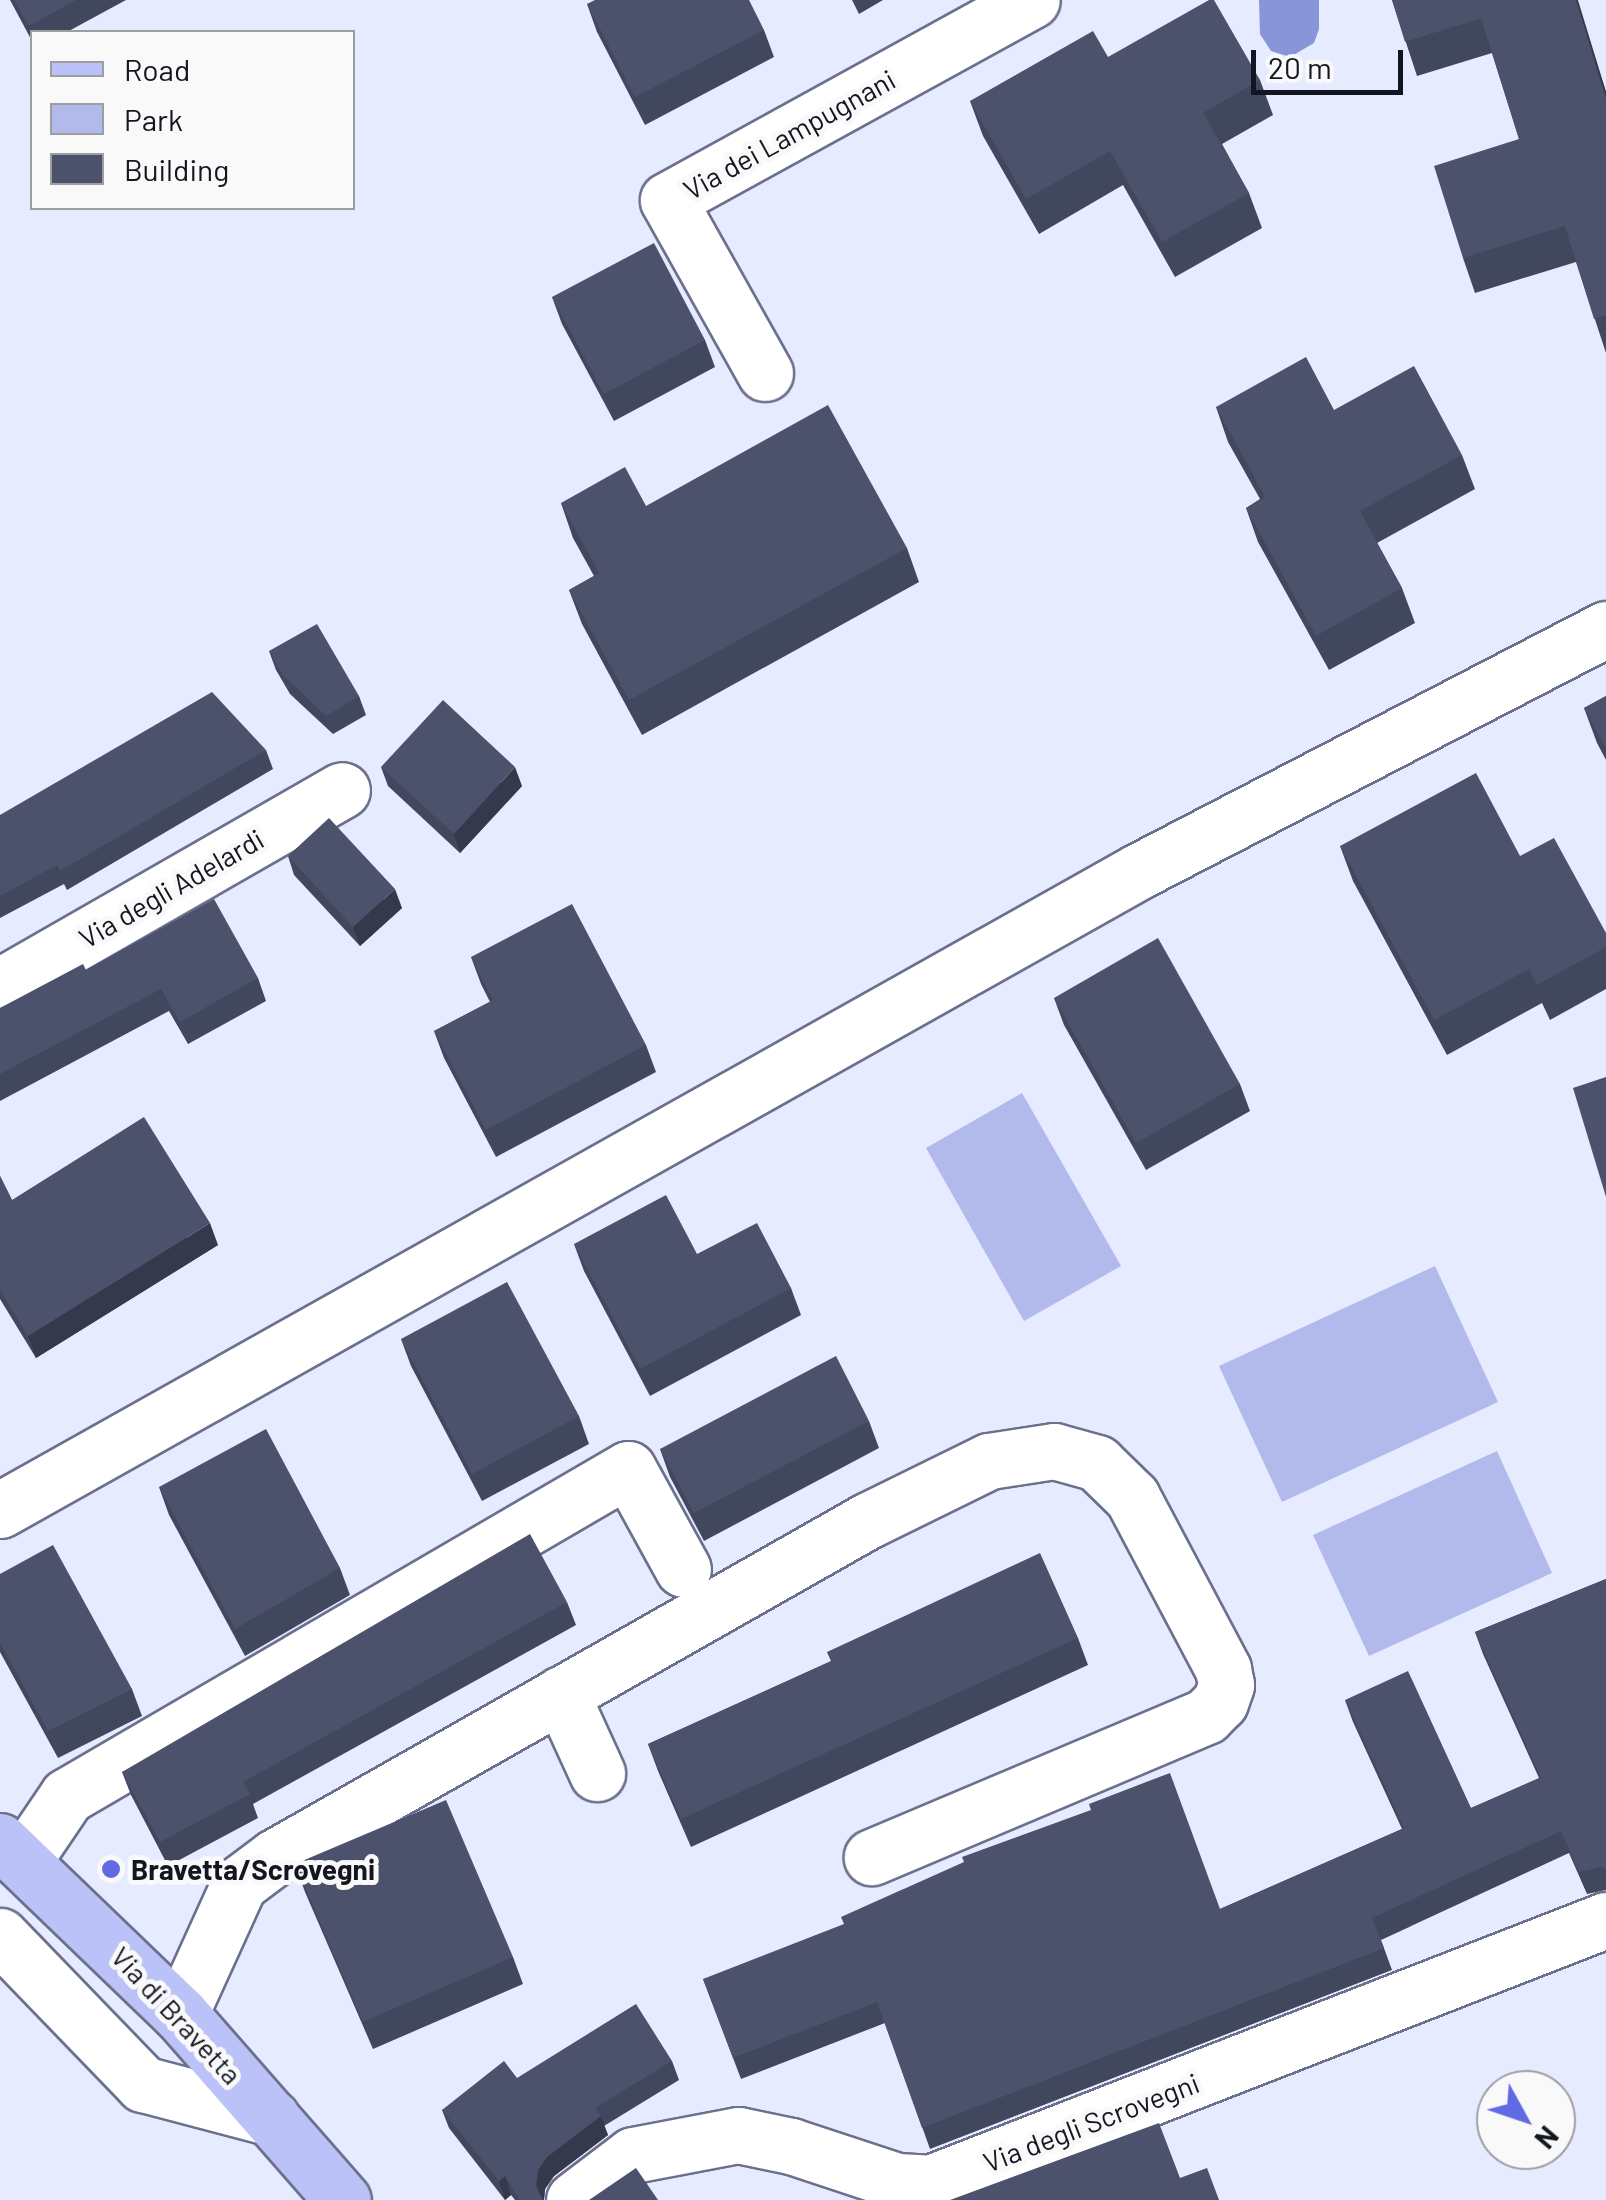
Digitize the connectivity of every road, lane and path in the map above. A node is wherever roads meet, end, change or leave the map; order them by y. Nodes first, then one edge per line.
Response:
1 (1032, 0) edge
2 (765, 373) dead end
3 (1606, 629) edge
4 (342, 790) dead end
5 (0, 986) edge
6 (0, 1510) edge
7 (682, 1569) dead end
8 (221, 1674) dead end
9 (561, 1694) junction
10 (596, 1773) dead end
11 (67, 1796) junction
12 (12, 1851) edge
13 (872, 1857) dead end
14 (1606, 1920) edge
15 (0, 1936) edge
16 (180, 2014) junction
17 (272, 2118) junction
18 (343, 2200) edge
19 (574, 2200) edge

1 - 2 street, Via dei Lampugnani
3 - 6 street
4 - 5 street, Via degli Adelardi
7 - 11 street
8 - 11 street
9 - 10 street
9 - 13 street
9 - 16 street
11 - 12 street
12 - 16 main road, Via di Bravetta
14 - 19 street, Via degli Scrovegni
15 - 17 street
16 - 17 main road, Via di Bravetta
17 - 18 main road, Via di Bravetta

